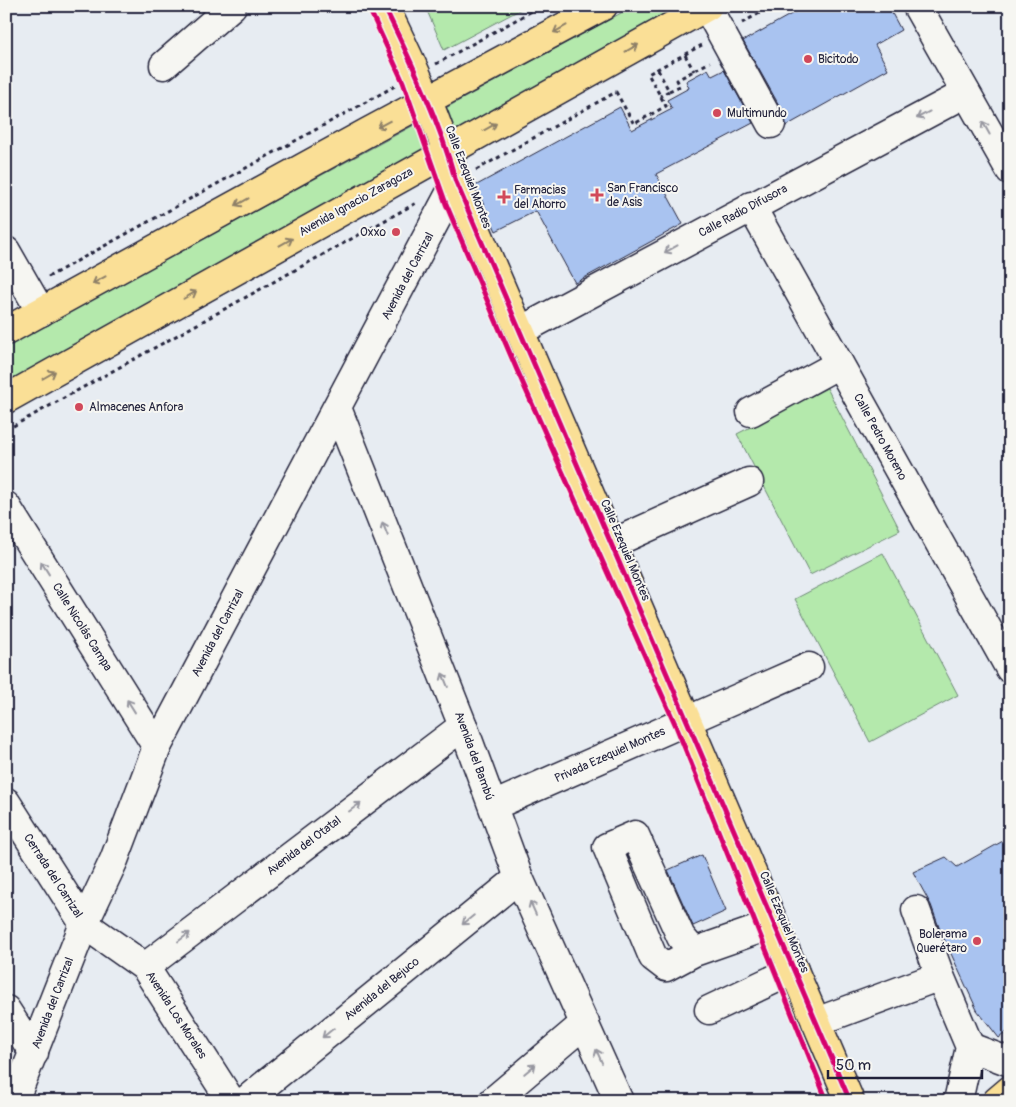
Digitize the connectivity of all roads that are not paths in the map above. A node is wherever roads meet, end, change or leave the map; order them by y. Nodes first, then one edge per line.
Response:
1 (232, 6) edge
2 (384, 6) edge
3 (603, 6) edge
4 (708, 6) edge
5 (917, 6) edge
6 (164, 65) dead end
7 (966, 93) junction
8 (427, 101) junction
9 (771, 124) dead end
10 (447, 151) junction
11 (1010, 170) edge
12 (456, 182) junction
13 (751, 206) junction
14 (6, 251) edge
15 (41, 312) junction
16 (6, 331) edge
17 (520, 331) junction
18 (839, 364) junction
19 (6, 399) edge
20 (337, 408) junction
21 (751, 412) dead end
22 (749, 482) dead end
23 (6, 506) edge
24 (611, 544) junction
25 (809, 667) dead end
26 (1010, 668) edge
27 (687, 721) junction
28 (463, 726) junction
29 (157, 747) junction
30 (6, 802) edge
31 (493, 806) junction
32 (519, 878) junction
33 (916, 910) dead end
34 (84, 924) junction
35 (774, 924) junction
36 (694, 952) dead end
37 (145, 966) junction
38 (794, 970) junction
39 (940, 976) junction
40 (6, 1010) edge
41 (709, 1010) dead end
42 (816, 1022) junction
43 (585, 1023) junction
44 (970, 1047) junction
45 (34, 1053) junction
46 (1010, 1062) edge
47 (1010, 1090) edge
48 (219, 1094) edge
49 (14, 1101) edge
50 (245, 1101) edge
51 (493, 1101) edge
52 (619, 1101) edge
53 (850, 1101) edge
54 (958, 1101) edge
55 (997, 1101) edge

1 - 6 street
2 - 8 main road, Calle Ezequiel Montes
3 -> 8 main road
4 - 9 street
10 -> 4 main road, Avenida Ignacio Zaragoza
5 - 7 street
11 -> 7 street
7 -> 13 street, Calle Radio Difusora
8 - 10 main road, Calle Ezequiel Montes
8 -> 15 main road
10 - 12 main road, Calle Ezequiel Montes
19 -> 10 main road, Avenida Ignacio Zaragoza
12 - 17 main road, Calle Ezequiel Montes
12 - 20 street, Avenida del Carrizal
13 -> 17 street, Calle Radio Difusora
13 - 18 street, Calle Pedro Moreno
14 - 15 street
15 - 16 main road
17 - 24 main road, Calle Ezequiel Montes
18 - 21 street
18 - 26 street, Calle Pedro Moreno
28 -> 20 street, Avenida del Bambú
20 - 29 street, Avenida del Carrizal
22 - 24 street
29 -> 23 street, Calle Nicolás Campa
24 - 27 main road, Calle Ezequiel Montes
25 - 27 street, Privada Ezequiel Montes
27 - 31 street, Privada Ezequiel Montes
27 - 35 main road, Calle Ezequiel Montes
28 - 31 street, Avenida del Bambú
37 -> 28 street, Avenida del Otatal
29 - 34 street, Avenida del Carrizal
30 - 34 street, Cerrada del Carrizal
31 - 32 street, Avenida del Bambú
43 -> 32 street, Avenida del Bambú
32 -> 50 street, Avenida del Bejuco
33 - 39 street
34 - 37 street, Avenida Los Morales
34 - 45 street, Avenida del Carrizal
35 - 36 street
35 - 38 main road, Calle Ezequiel Montes
37 - 48 street, Avenida Los Morales
38 - 41 street
38 - 42 main road, Calle Ezequiel Montes
39 - 42 street
39 - 44 street
40 - 45 street
42 - 53 main road, Calle Ezequiel Montes
51 -> 43 street
52 -> 43 street, Avenida del Bambú
44 - 46 street
44 - 54 street
45 - 49 street, Avenida del Carrizal
47 - 55 main road

